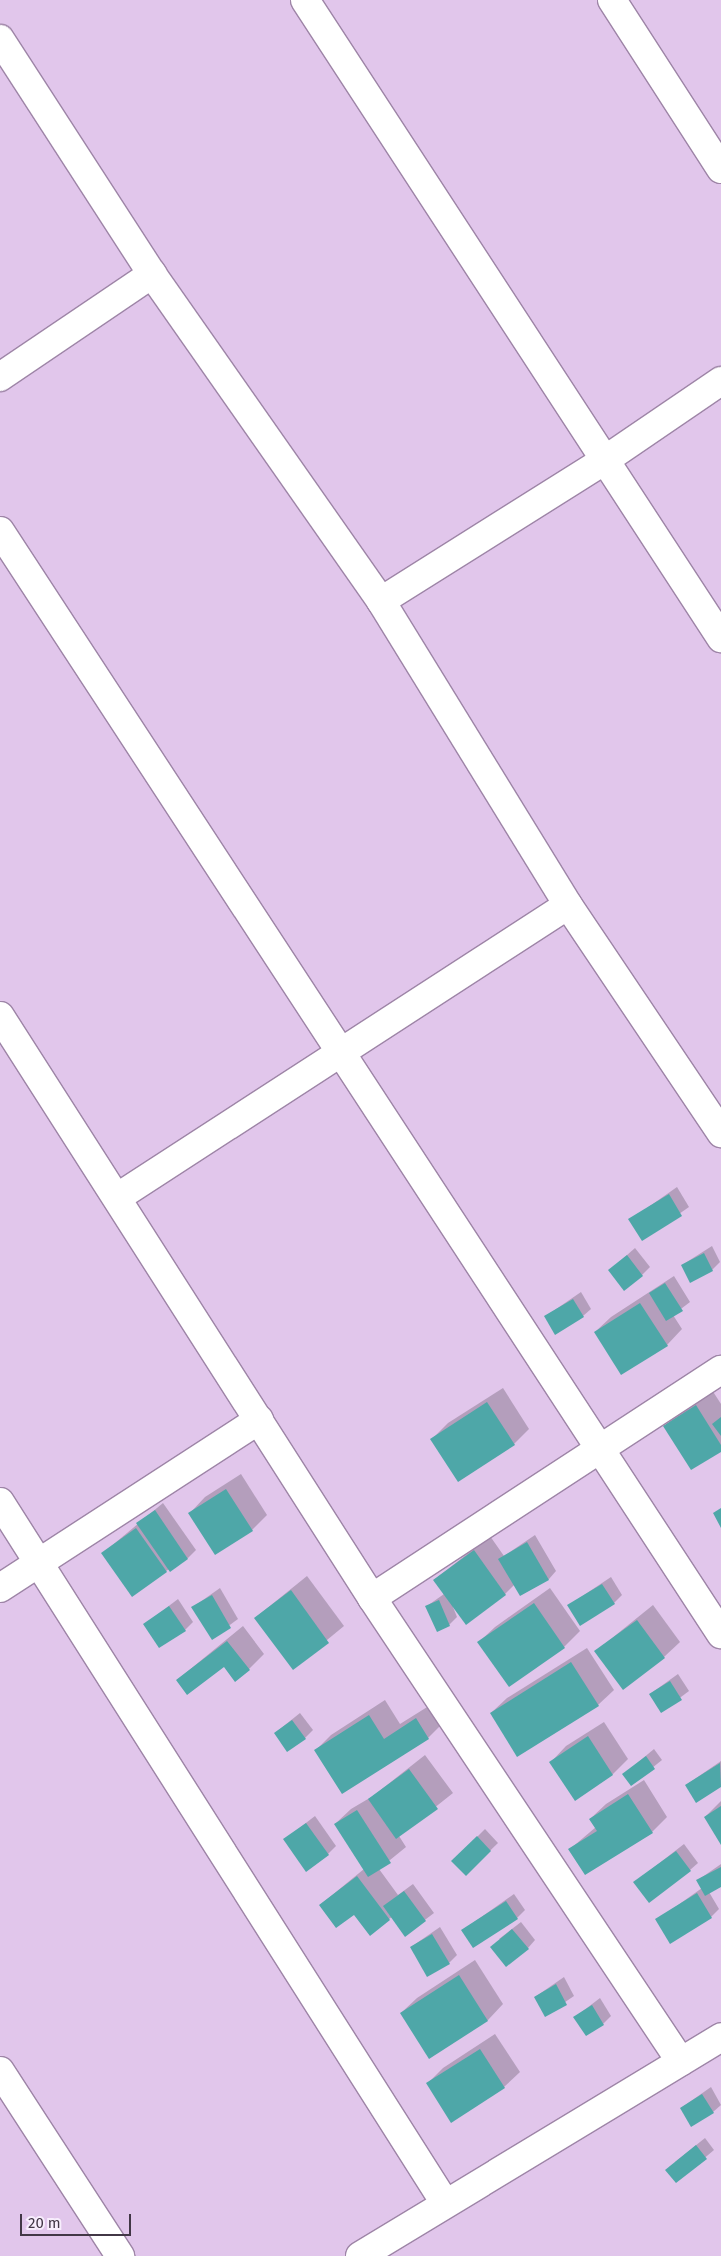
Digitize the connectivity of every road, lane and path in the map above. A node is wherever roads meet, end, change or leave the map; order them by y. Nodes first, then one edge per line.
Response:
1 (305, 0) edge
2 (612, 0) edge
3 (0, 39) edge
4 (721, 169) edge
5 (152, 274) junction
6 (0, 376) edge
7 (721, 381) edge
8 (605, 460) junction
9 (0, 530) edge
10 (381, 601) junction
11 (721, 638) edge
12 (568, 905) junction
13 (0, 1016) edge
14 (340, 1051) junction
15 (718, 1122) edge
16 (118, 1197) junction
17 (721, 1370) edge
18 (259, 1420) junction
19 (600, 1448) junction
20 (0, 1502) edge
21 (41, 1562) junction
22 (0, 1588) edge
23 (372, 1598) junction
24 (721, 1634) edge
25 (721, 2037) edge
26 (681, 2062) junction
27 (0, 2071) edge
28 (445, 2203) junction
29 (120, 2256) edge
30 (360, 2256) edge

1 - 8 street
2 - 4 street
3 - 5 street
5 - 6 street
5 - 10 street
7 - 8 street
8 - 10 street
8 - 11 street
9 - 14 street
10 - 12 street
12 - 14 street
12 - 15 street
13 - 16 street
14 - 16 street
14 - 19 street
16 - 18 street
17 - 19 street
18 - 21 street
18 - 23 street
19 - 23 street
19 - 24 street
20 - 21 street
21 - 22 street
21 - 28 street
23 - 26 street
25 - 26 street
26 - 28 street
27 - 29 street
28 - 30 street

